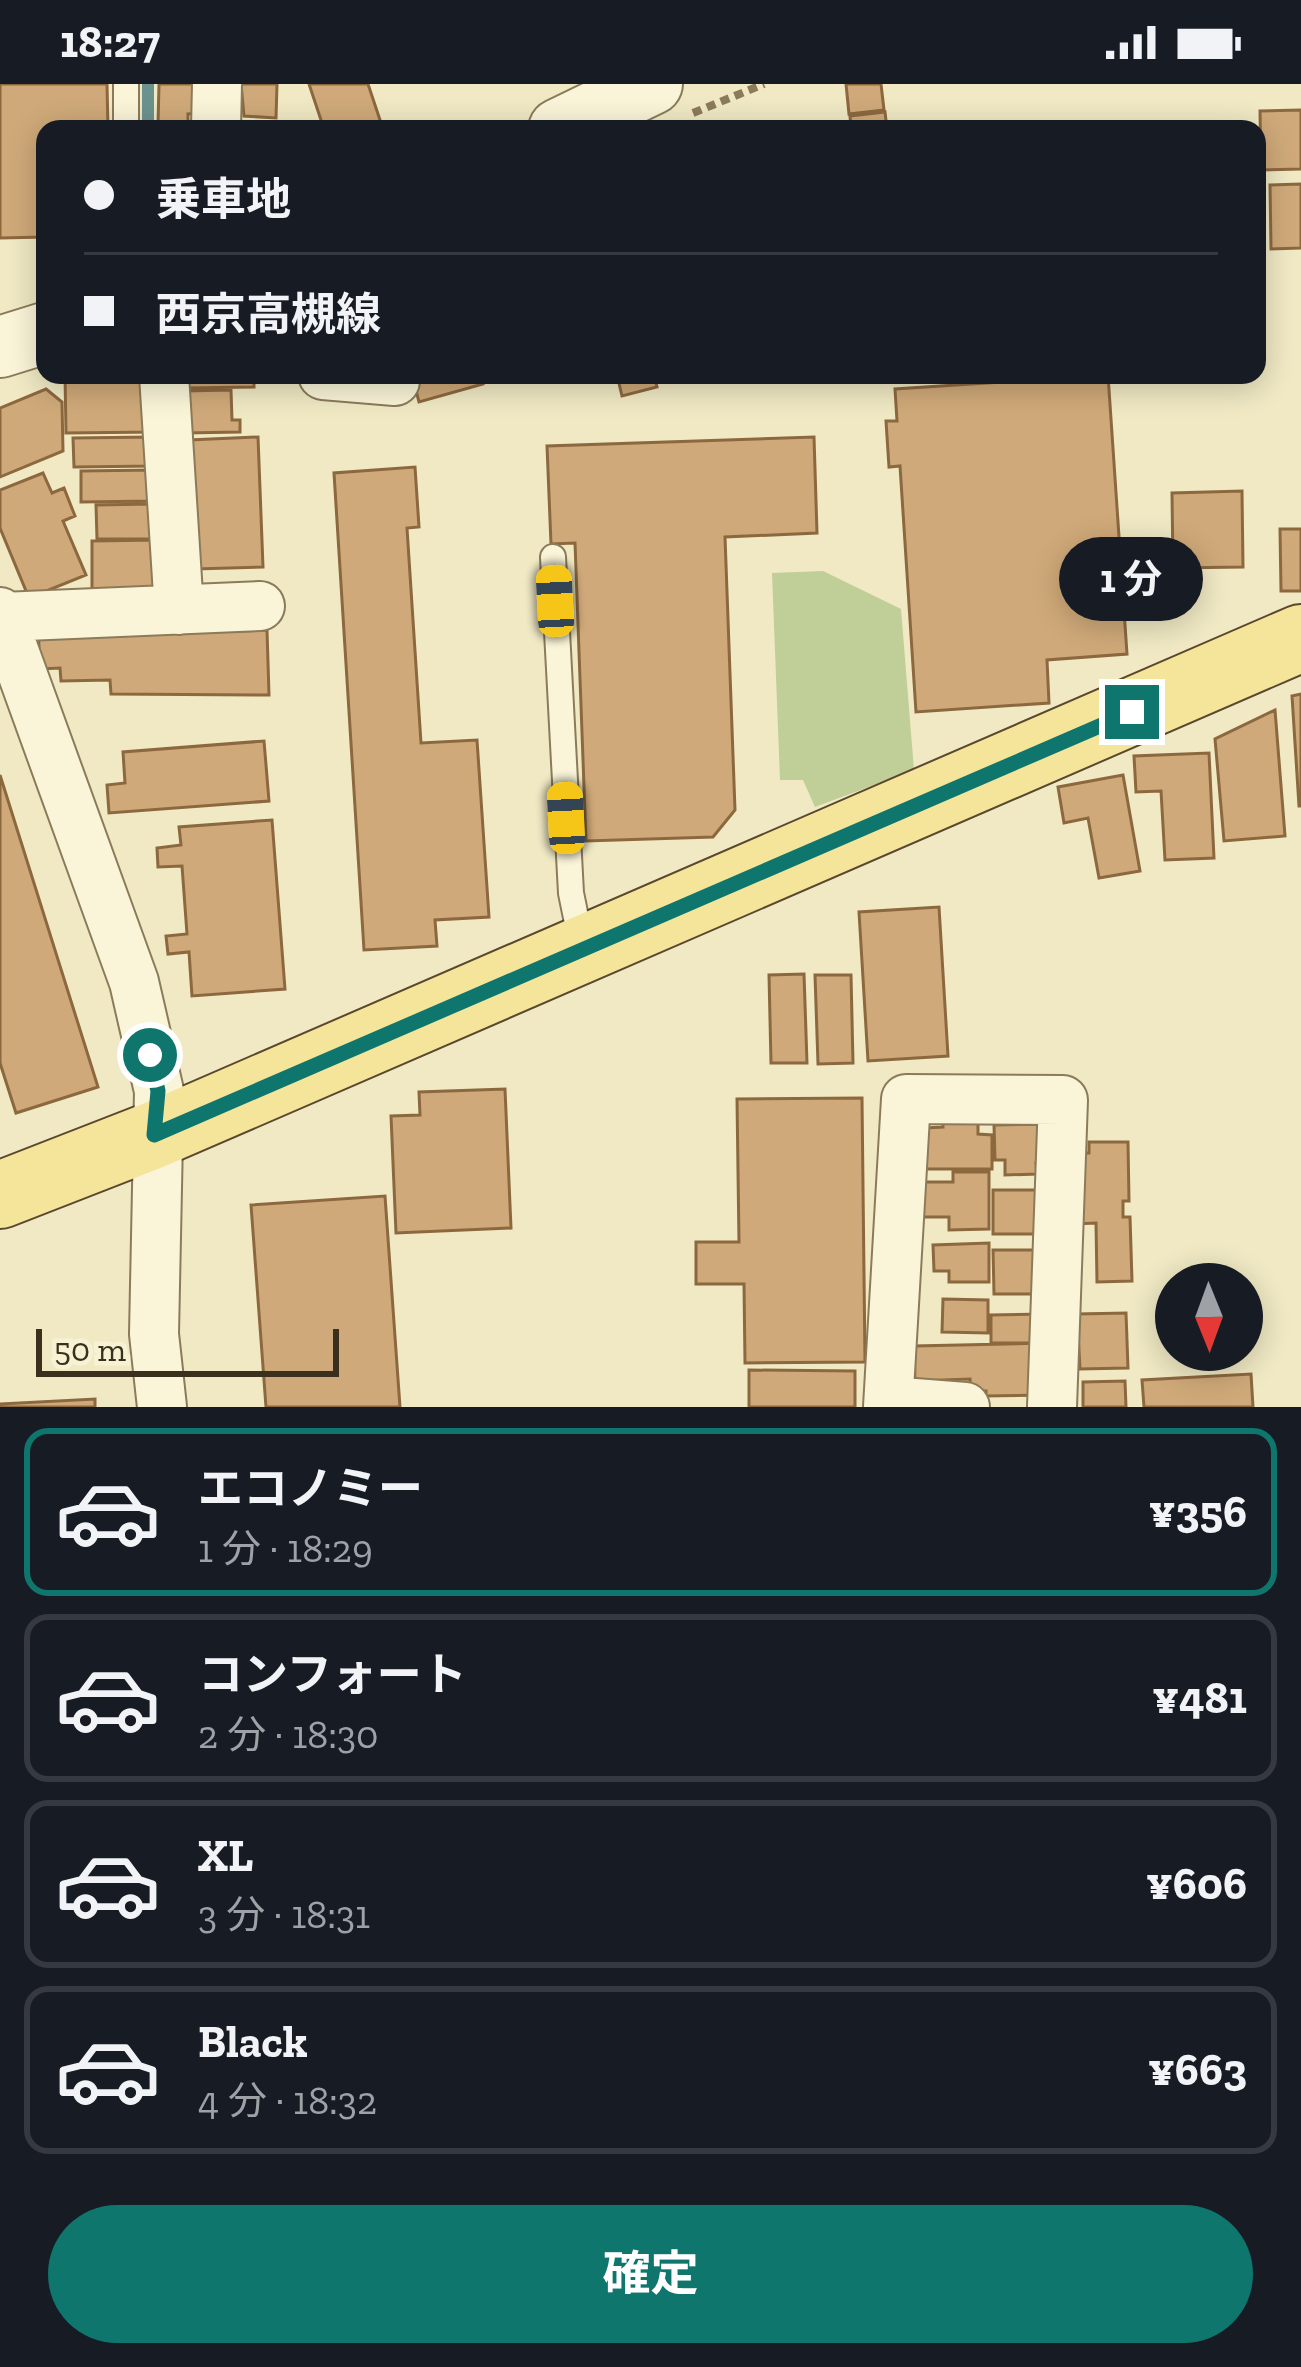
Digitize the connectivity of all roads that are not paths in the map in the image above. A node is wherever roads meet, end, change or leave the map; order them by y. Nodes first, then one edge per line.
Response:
1 (126, 84) edge
2 (217, 84) edge
3 (664, 102) edge
4 (126, 120) edge
5 (216, 120) edge
6 (594, 120) edge
7 (36, 336) edge
8 (0, 346) edge
9 (165, 384) edge
10 (553, 557) dead end
11 (260, 606) dead end
12 (179, 610) junction
13 (1, 615) edge
14 (1301, 638) edge
15 (583, 949) junction
16 (154, 1135) junction
17 (0, 1195) edge
18 (889, 1404) edge
19 (162, 1407) edge
20 (964, 1407) edge
21 (1052, 1407) edge

1 - 4 lane
2 - 5 street
3 - 6 street
7 - 8 street
9 - 12 street
10 - 15 lane
11 - 12 street
12 - 13 street
13 - 16 street
14 - 15 main road
15 - 16 main road
16 - 17 main road
16 - 19 street
18 - 20 street
18 - 21 street

